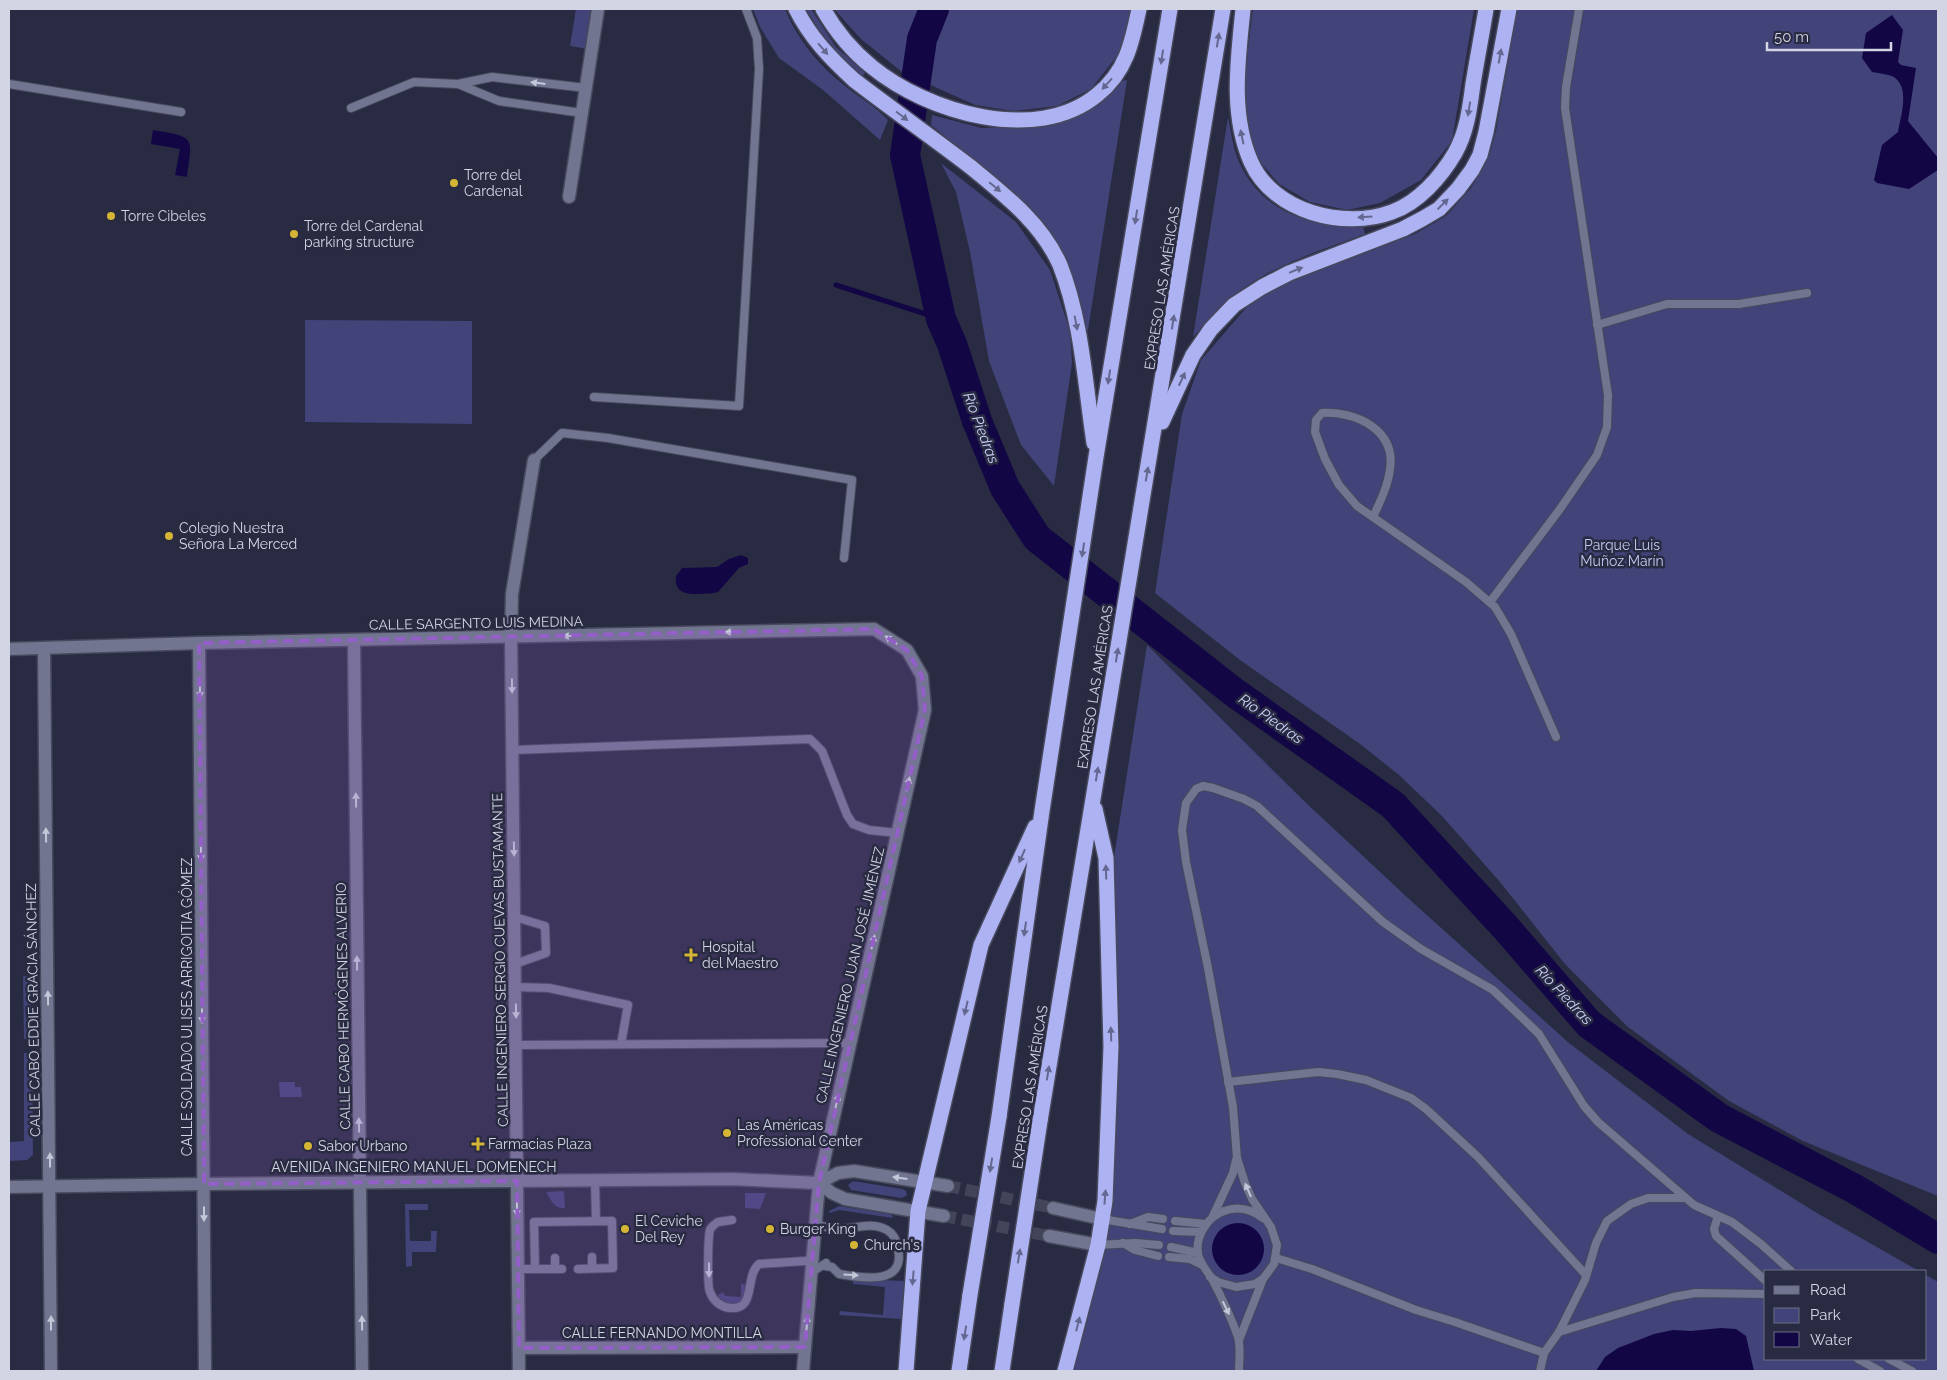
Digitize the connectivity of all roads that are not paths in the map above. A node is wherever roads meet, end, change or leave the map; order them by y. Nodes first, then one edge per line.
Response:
1 (598, 9) edge
2 (746, 9) edge
3 (796, 9) edge
4 (823, 9) edge
5 (1140, 9) edge
6 (1170, 9) edge
7 (1224, 9) edge
8 (1242, 9) edge
9 (1486, 9) edge
10 (1508, 9) edge
11 (1579, 9) edge
12 (9, 84) edge
13 (458, 84) junction
14 (586, 88) junction
15 (351, 108) dead end
16 (181, 112) dead end
17 (582, 113) junction
18 (569, 197) dead end
19 (1807, 293) dead end
20 (1597, 324) junction
21 (594, 397) dead end
22 (1154, 439) junction
23 (1096, 457) junction
24 (534, 460) joint
25 (1373, 517) junction
26 (844, 558) dead end
27 (1490, 602) junction
28 (511, 638) junction
29 (354, 641) junction
30 (199, 643) junction
31 (44, 648) junction
32 (9, 649) edge
33 (922, 676) joint
34 (1556, 737) dead end
35 (513, 750) junction
36 (1093, 799) junction
37 (1042, 812) junction
38 (897, 833) junction
39 (515, 917) junction
40 (515, 964) junction
41 (516, 986) junction
42 (850, 1043) junction
43 (621, 1044) junction
44 (516, 1045) junction
45 (1228, 1082) junction
46 (1237, 1158) junction
47 (595, 1180) junction
48 (517, 1181) junction
49 (926, 1181) junction
50 (360, 1183) junction
51 (819, 1183) junction
52 (204, 1184) junction
53 (948, 1186) tunnel mouth
54 (50, 1187) junction
55 (9, 1188) edge
56 (1685, 1198) junction
57 (1053, 1208) tunnel mouth
58 (918, 1212) junction
59 (944, 1216) tunnel mouth
60 (1718, 1216) junction
61 (1212, 1217) junction
62 (1102, 1218) junction
63 (1163, 1219) dead end
64 (732, 1220) dead end
65 (1265, 1220) junction
66 (1175, 1221) dead end
67 (593, 1223) junction
68 (816, 1224) junction
69 (1206, 1224) junction
70 (1134, 1225) junction
71 (1162, 1229) dead end
72 (1174, 1231) dead end
73 (1201, 1232) junction
74 (1049, 1236) tunnel mouth
75 (1135, 1243) junction
76 (1123, 1244) junction
77 (1098, 1245) junction
78 (1159, 1245) dead end
79 (1171, 1247) dead end
80 (1198, 1253) junction
81 (813, 1255) junction
82 (1158, 1256) dead end
83 (592, 1257) dead end
84 (555, 1258) dead end
85 (1169, 1258) dead end
86 (1276, 1258) junction
87 (1202, 1265) junction
88 (592, 1268) junction
89 (517, 1269) junction
90 (534, 1269) junction
91 (578, 1269) dead end
92 (1790, 1270) edge
93 (812, 1272) junction
94 (1586, 1275) junction
95 (1210, 1276) junction
96 (1263, 1279) junction
97 (1764, 1279) edge
98 (1764, 1294) edge
99 (1559, 1332) junction
100 (1239, 1340) junction
101 (805, 1347) junction
102 (519, 1348) junction
103 (1544, 1353) junction
104 (1860, 1360) edge
105 (1891, 1360) edge
106 (51, 1371) edge
107 (205, 1371) edge
108 (362, 1371) edge
109 (519, 1371) edge
110 (803, 1371) edge
111 (906, 1371) edge
112 (959, 1371) edge
113 (1002, 1371) edge
114 (1065, 1371) edge
115 (1239, 1371) edge
116 (1540, 1371) edge
117 (1880, 1371) edge
118 (1912, 1371) edge

1 - 14 street
2 - 21 lane
3 -> 23 highway
5 -> 4 highway
6 -> 23 highway, EXPRESO LAS AMÉRICAS
22 -> 7 highway, EXPRESO LAS AMÉRICAS
9 -> 8 highway
22 -> 10 highway
11 - 20 lane
12 - 16 lane
14 -> 13 lane
13 - 15 lane
13 - 17 lane
14 - 17 street
17 - 18 street
19 - 20 lane
20 - 27 lane
36 -> 22 highway, EXPRESO LAS AMÉRICAS
23 -> 37 highway, EXPRESO LAS AMÉRICAS
24 - 26 lane
24 - 28 street, CALLE INGENIERO SERGIO CUEVAS BUSTAMANTE
25 - 25 lane
25 - 27 lane
27 - 34 lane
28 - 29 street, CALLE SARGENTO LUIS MEDINA
33 -> 28 street, CALLE SARGENTO LUIS MEDINA
28 -> 35 street, CALLE INGENIERO SERGIO CUEVAS BUSTAMANTE
29 - 30 street, CALLE SARGENTO LUIS MEDINA
50 -> 29 street, CALLE CABO HERMÓGENES ALVERIO
30 - 31 street, CALLE SARGENTO LUIS MEDINA
30 -> 52 street, CALLE SOLDADO ULISES ARRIGOITIA GÓMEZ
31 - 32 street, CALLE SARGENTO LUIS MEDINA
54 -> 31 street, CALLE CABO EDDIE GRACIA SÁNCHEZ
38 -> 33 street, CALLE INGENIERO JUAN JOSÉ JIMÉNEZ
35 - 38 lane
35 -> 39 street, CALLE INGENIERO SERGIO CUEVAS BUSTAMANTE
62 -> 36 highway
113 -> 36 highway, EXPRESO LAS AMÉRICAS, bridge
37 -> 49 highway
37 -> 112 highway, EXPRESO LAS AMÉRICAS, bridge
42 -> 38 street, CALLE INGENIERO JUAN JOSÉ JIMÉNEZ
39 - 40 street, CALLE INGENIERO SERGIO CUEVAS BUSTAMANTE
39 - 40 lane
40 - 41 street, CALLE INGENIERO SERGIO CUEVAS BUSTAMANTE
41 - 43 lane
41 -> 44 street, CALLE INGENIERO SERGIO CUEVAS BUSTAMANTE
42 - 43 lane
51 -> 42 street, CALLE INGENIERO JUAN JOSÉ JIMÉNEZ
43 - 44 lane
44 - 48 street, CALLE INGENIERO SERGIO CUEVAS BUSTAMANTE
45 - 46 lane
45 - 56 lane
45 - 94 lane
46 - 61 lane
65 -> 46 lane
47 - 48 street, AVENIDA INGENIERO MANUEL DOMENECH
47 - 51 street, AVENIDA INGENIERO MANUEL DOMENECH
47 - 67 lane
48 - 50 street, AVENIDA INGENIERO MANUEL DOMENECH
48 -> 89 street, CALLE INGENIERO SERGIO CUEVAS BUSTAMANTE
49 -> 51 street, AVENIDA INGENIERO MANUEL DOMENECH
49 - 53 street, AVENIDA INGENIERO MANUEL DOMENECH
49 - 58 highway
50 - 52 street, AVENIDA INGENIERO MANUEL DOMENECH
108 -> 50 street, CALLE CABO HERMÓGENES ALVERIO
51 - 58 street
51 - 68 street, CALLE INGENIERO JUAN JOSÉ JIMÉNEZ
52 - 54 street, AVENIDA INGENIERO MANUEL DOMENECH
52 -> 107 street, CALLE SOLDADO ULISES ARRIGOITIA GÓMEZ
54 - 55 street, AVENIDA INGENIERO MANUEL DOMENECH
106 -> 54 street, CALLE CABO EDDIE GRACIA SÁNCHEZ
56 - 60 lane
56 - 94 lane
57 - 62 street
58 - 59 street
58 -> 111 highway
60 - 92 lane
60 - 97 lane
61 - 65 lane
61 - 69 lane
62 - 70 lane
62 - 77 highway
63 - 70 lane
64 -> 81 lane
65 - 86 lane
66 - 69 lane
67 - 88 lane
67 - 90 lane
68 - 81 street, CALLE INGENIERO JUAN JOSÉ JIMÉNEZ
93 -> 68 lane
69 - 73 lane
70 - 71 lane
70 - 75 lane
72 - 73 lane
73 - 80 lane
74 - 77 street
75 - 76 lane
75 - 78 lane
76 - 77 lane
76 - 82 lane
114 -> 77 highway
79 - 80 lane
80 - 87 lane
81 - 93 street, CALLE INGENIERO JUAN JOSÉ JIMÉNEZ
83 - 88 lane
84 - 90 lane
85 - 87 lane
86 - 96 lane
86 - 103 lane
87 - 95 lane
88 - 91 lane
89 - 90 lane
89 - 102 street, CALLE INGENIERO SERGIO CUEVAS BUSTAMANTE
101 -> 93 street, CALLE INGENIERO JUAN JOSÉ JIMÉNEZ
94 - 99 lane
95 - 96 lane
95 -> 100 lane
96 - 100 lane
98 - 99 lane
99 - 103 lane
100 - 115 lane
101 - 102 street, CALLE FERNANDO MONTILLA
101 - 110 street, CALLE INGENIERO JUAN JOSÉ JIMÉNEZ
102 - 109 street, CALLE INGENIERO SERGIO CUEVAS BUSTAMANTE
103 - 116 lane
104 - 117 lane
105 - 118 lane

